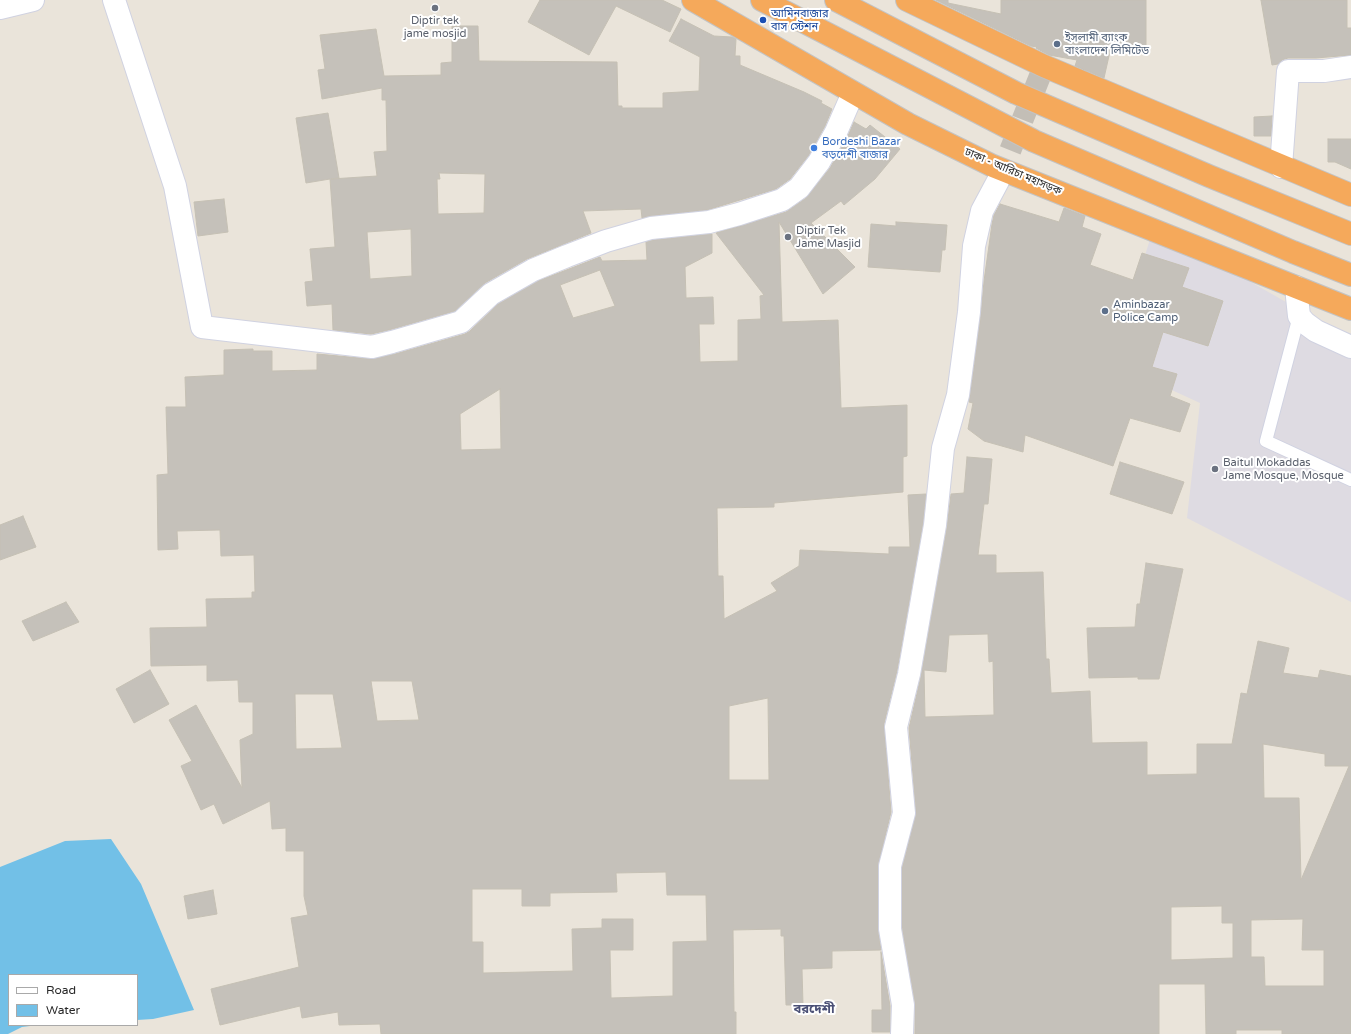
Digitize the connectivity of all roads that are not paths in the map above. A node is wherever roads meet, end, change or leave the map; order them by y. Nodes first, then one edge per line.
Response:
1 (32, 0) edge
2 (114, 0) edge
3 (693, 0) edge
4 (762, 0) edge
5 (836, 0) edge
6 (907, 0) edge
7 (0, 8) edge
8 (1351, 67) edge
9 (852, 92) junction
10 (1281, 167) junction
11 (1304, 176) junction
12 (998, 181) tunnel mouth
13 (1351, 188) edge
14 (1351, 195) edge
15 (1351, 234) edge
16 (1351, 275) edge
17 (1296, 287) junction
18 (1351, 309) edge
19 (1300, 316) junction
20 (1351, 347) edge
21 (1351, 480) edge
22 (902, 1034) edge

1 - 7 street
2 - 9 street
3 - 9 highway, ঢাকা - আরিচা মহাসড়ক
4 - 16 highway
5 - 15 highway
6 - 10 highway
8 - 10 street
9 - 17 highway, ঢাকা - আরিচা মহাসড়ক
10 - 11 highway
11 - 13 street
11 - 14 highway
12 - 22 street
17 - 18 highway, ঢাকা - আরিচা মহাসড়ক
17 - 19 street
19 - 20 street
19 - 21 lane

